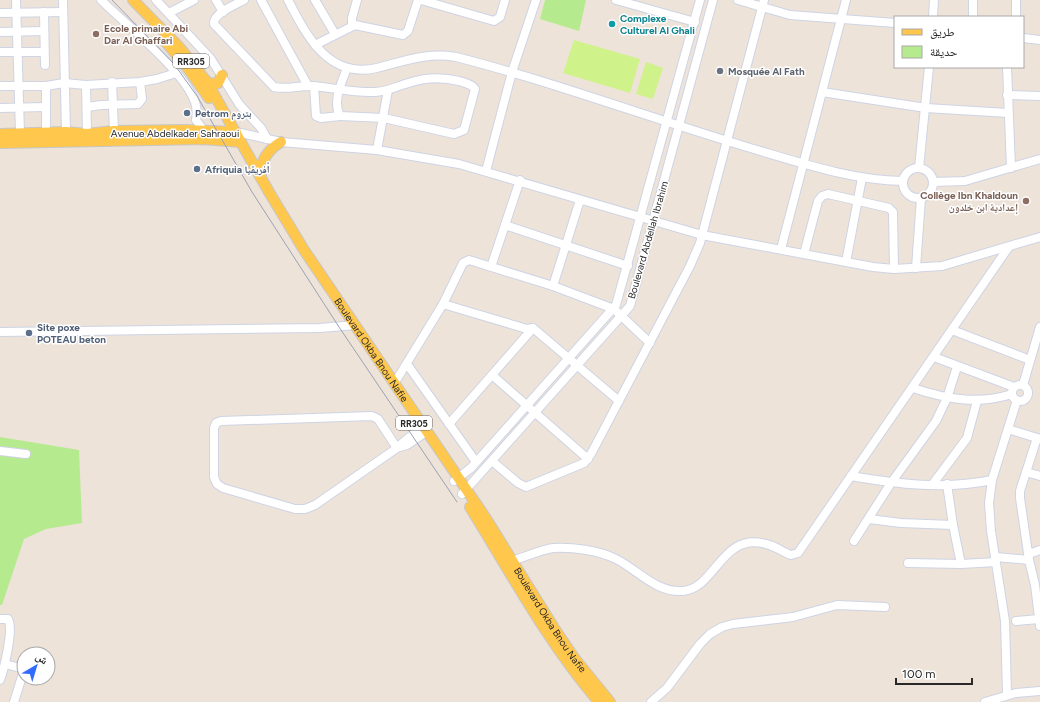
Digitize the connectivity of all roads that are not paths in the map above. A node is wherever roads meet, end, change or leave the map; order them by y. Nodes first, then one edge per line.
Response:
1 (16, 0) edge
2 (63, 0) edge
3 (101, 0) edge
4 (125, 0) edge
5 (134, 0) edge
6 (156, 0) edge
7 (194, 0) edge
8 (216, 0) edge
9 (244, 0) edge
10 (261, 0) edge
11 (288, 0) edge
12 (315, 0) edge
13 (357, 0) edge
14 (419, 0) edge
15 (505, 0) edge
16 (536, 0) edge
17 (616, 0) edge
18 (700, 0) edge
19 (713, 0) edge
20 (738, 0) edge
21 (846, 0) edge
22 (934, 0) edge
23 (973, 0) edge
24 (1016, 0) edge
25 (763, 3) edge
26 (17, 12) junction
27 (44, 12) junction
28 (63, 12) junction
29 (223, 12) junction
30 (0, 13) edge
31 (169, 14) junction
32 (933, 16) edge
33 (973, 16) edge
34 (1016, 16) edge
35 (840, 19) junction
36 (695, 22) junction
37 (894, 23) edge
38 (352, 26) junction
39 (44, 31) junction
40 (0, 32) edge
41 (16, 32) junction
42 (335, 34) junction
43 (1024, 38) edge
44 (1040, 40) edge
45 (314, 45) junction
46 (0, 52) edge
47 (17, 52) junction
48 (44, 52) junction
49 (45, 65) dead end
50 (347, 68) junction
51 (929, 68) edge
52 (1007, 68) edge
53 (512, 72) junction
54 (176, 73) junction
55 (222, 75) junction
56 (112, 82) junction
57 (140, 82) junction
58 (207, 82) junction
59 (64, 83) junction
60 (86, 85) junction
61 (0, 86) edge
62 (18, 86) junction
63 (46, 86) junction
64 (311, 86) junction
65 (339, 89) junction
66 (388, 90) junction
67 (822, 92) junction
68 (1007, 95) junction
69 (1040, 96) edge
70 (114, 105) junction
71 (46, 107) junction
72 (0, 108) edge
73 (19, 108) junction
74 (87, 108) junction
75 (926, 108) junction
76 (1008, 113) junction
77 (197, 114) junction
78 (340, 116) junction
79 (384, 118) junction
80 (668, 123) junction
81 (679, 126) junction
82 (184, 130) junction
83 (114, 131) junction
84 (204, 131) junction
85 (66, 132) junction
86 (20, 133) junction
87 (46, 133) junction
88 (0, 134) edge
89 (87, 134) junction
90 (235, 136) junction
91 (267, 139) junction
92 (727, 141) junction
93 (0, 142) edge
94 (281, 142) junction
95 (377, 150) junction
96 (1040, 159) edge
97 (803, 163) junction
98 (919, 168) junction
99 (1011, 168) junction
100 (486, 171) junction
101 (261, 178) junction
102 (862, 178) junction
103 (520, 180) junction
104 (903, 181) junction
105 (933, 182) junction
106 (921, 198) junction
107 (580, 200) junction
108 (858, 201) junction
109 (641, 218) junction
110 (654, 222) junction
111 (505, 225) junction
112 (702, 234) junction
113 (1040, 237) edge
114 (566, 246) junction
115 (1008, 248) junction
116 (781, 249) junction
117 (804, 254) junction
118 (846, 262) junction
119 (628, 266) junction
120 (491, 267) junction
121 (916, 268) junction
122 (894, 269) junction
123 (553, 286) junction
124 (443, 304) junction
125 (614, 309) junction
126 (622, 316) junction
127 (351, 325) junction
128 (1040, 327) edge
129 (533, 328) junction
130 (952, 330) junction
131 (0, 332) edge
132 (650, 343) junction
133 (934, 357) junction
134 (568, 359) junction
135 (1030, 360) junction
136 (407, 364) junction
137 (578, 366) junction
138 (957, 366) junction
139 (492, 375) junction
140 (394, 384) junction
141 (1023, 384) junction
142 (913, 388) junction
143 (1014, 394) junction
144 (947, 398) junction
145 (619, 401) junction
146 (977, 401) junction
147 (527, 405) junction
148 (535, 413) junction
149 (449, 424) junction
150 (1008, 429) junction
151 (423, 431) junction
152 (1039, 438) edge
153 (398, 447) junction
154 (0, 452) edge
155 (26, 454) dead end
156 (588, 459) junction
157 (492, 461) junction
158 (476, 462) junction
159 (1026, 472) junction
160 (850, 476) junction
161 (1040, 476) edge
162 (456, 480) junction
163 (992, 480) junction
164 (891, 483) junction
165 (947, 484) junction
166 (932, 485) junction
167 (464, 492) junction
168 (869, 519) junction
169 (953, 525) junction
170 (854, 541) dead end
171 (1040, 550) edge
172 (1029, 557) junction
173 (996, 559) junction
174 (512, 560) junction
175 (908, 563) dead end
176 (961, 564) junction
177 (1038, 585) edge
178 (885, 607) dead end
179 (0, 619) edge
180 (1016, 621) dead end
181 (1040, 622) edge
182 (0, 627) edge
183 (10, 627) junction
184 (3, 661) edge
185 (16, 667) edge
186 (0, 680) edge
187 (19, 686) edge
188 (1040, 691) edge
189 (1007, 694) junction
190 (14, 702) edge
191 (599, 702) edge
192 (610, 702) edge
193 (651, 702) edge
194 (985, 702) edge

1 - 26 street
2 - 28 street
3 - 54 street
4 - 90 main road, Boulevard Okba Bnou Nafie / RR305
5 - 58 main road, Boulevard Okba Bnou Nafie / RR305
6 - 31 street
7 - 31 street
8 - 29 street
9 - 29 street
10 - 64 street
11 - 45 street
12 - 42 street
13 - 38 street
14 - 15 street
14 - 38 street
16 - 53 street
17 - 36 street
18 - 36 street, Boulevard Abdellah Ibrahim
19 - 81 street, Boulevard Abdellah Ibrahim
20 - 25 street
21 - 35 street
22 - 32 street
23 - 33 street
24 - 34 street
25 - 35 street
25 - 92 street
26 - 27 street
26 - 30 street
26 - 41 street
27 - 28 street
27 - 39 street
28 - 59 street
29 - 64 street
31 - 55 street
35 - 37 street
35 - 67 street
36 - 80 street, Boulevard Abdellah Ibrahim
38 - 42 street
39 - 41 street
39 - 48 street
40 - 41 street
41 - 47 street
42 - 45 street
43 - 44 street
45 - 50 street
46 - 47 street
47 - 48 street
47 - 62 street
48 - 49 street
50 - 53 street
50 - 65 street
51 - 75 street
52 - 68 street
53 - 80 street
53 - 100 street
54 - 57 street
54 - 77 street
55 - 58 main road
55 - 91 street
56 - 57 street
56 - 60 street
56 - 70 street
57 - 70 street
58 - 90 main road, Boulevard Okba Bnou Nafie / RR305
59 - 60 street
59 - 63 street
59 - 85 street
60 - 74 street
61 - 62 street
62 - 63 street
62 - 73 street
63 - 71 street
64 - 65 street
64 - 78 street
65 - 66 street
65 - 78 street
66 - 79 street
66 - 79 street
67 - 75 street
67 - 97 street
68 - 69 street
68 - 76 street
70 - 74 street
70 - 83 street
71 - 73 street
71 - 87 street
72 - 73 street
73 - 86 street
74 - 89 street
75 - 76 street
75 - 98 street
76 - 99 street
77 - 82 street
77 - 84 street
78 - 79 street
79 - 95 street
80 - 81 street
80 - 109 street, Boulevard Abdellah Ibrahim
81 - 92 street
81 - 110 street, Boulevard Abdellah Ibrahim
82 - 83 main road, Avenue Abdelkader Sahraoui
82 - 84 main road, Avenue Abdelkader Sahraoui
83 - 89 main road, Avenue Abdelkader Sahraoui
84 - 90 main road, Avenue Abdelkader Sahraoui
85 - 87 main road, Avenue Abdelkader Sahraoui
85 - 89 main road, Avenue Abdelkader Sahraoui
86 - 87 main road, Avenue Abdelkader Sahraoui
86 - 88 main road, Avenue Abdelkader Sahraoui
90 - 91 street, Avenue Abdelkader Sahraoui
90 - 93 main road, Avenue Abdelkader Sahraoui
90 - 101 main road, Boulevard Okba Bnou Nafie / RR305
90 - 127 main road, Boulevard Okba Bnou Nafie / RR305
91 - 94 street, Avenue Abdelkader Sahraoui
92 - 97 street
92 - 112 street
94 - 95 street, Avenue Abdelkader Sahraoui
94 - 101 main road
95 - 100 street, Avenue Abdelkader Sahraoui
96 - 99 street
97 - 102 street
97 - 116 street
98 - 104 street
98 - 105 street
99 - 105 street
100 - 103 street, Avenue Abdelkader Sahraoui
101 - 127 main road, Boulevard Okba Bnou Nafie / RR305
102 - 104 street
102 - 108 street
103 - 107 street, Avenue Abdelkader Sahraoui
103 - 111 street
104 - 106 street
105 - 106 street
106 - 121 street
107 - 109 street, Avenue Abdelkader Sahraoui
107 - 114 street
108 - 117 street
108 - 118 street
108 - 122 street
109 - 110 street, Avenue Abdelkader Sahraoui
109 - 119 street, Boulevard Abdellah Ibrahim
110 - 112 street, Avenue Abdelkader Sahraoui
110 - 126 street, Boulevard Abdellah Ibrahim
111 - 114 street
111 - 120 street
112 - 116 street, Avenue Abdelkader Sahraoui
112 - 132 street
113 - 115 street, Avenue Abdelkader Sahraoui
114 - 119 street
114 - 123 street
115 - 121 street, Avenue Abdelkader Sahraoui
115 - 130 street
116 - 117 street, Avenue Abdelkader Sahraoui
117 - 118 street, Avenue Abdelkader Sahraoui
118 - 122 street, Avenue Abdelkader Sahraoui
119 - 125 street, Boulevard Abdellah Ibrahim
120 - 123 street
120 - 124 street
121 - 122 street, Avenue Abdelkader Sahraoui
123 - 125 street
124 - 129 street
124 - 136 street
125 - 126 street
125 - 134 street, Boulevard Abdellah Ibrahim
126 - 132 street
126 - 137 street, Boulevard Abdellah Ibrahim
127 - 131 street
127 - 140 main road, Boulevard Okba Bnou Nafie / RR305
127 - 151 main road, Boulevard Okba Bnou Nafie / RR305
128 - 135 street
129 - 134 street
129 - 139 street
130 - 133 street
130 - 135 street
132 - 145 street
133 - 138 street
133 - 142 street
134 - 137 street
134 - 147 street, Boulevard Abdellah Ibrahim
135 - 141 street
136 - 140 street
136 - 149 street
137 - 145 street
137 - 148 street, Boulevard Abdellah Ibrahim
138 - 143 street
138 - 144 street
139 - 147 street
139 - 149 street
140 - 151 main road, Boulevard Okba Bnou Nafie / RR305
141 - 143 street
141 - 143 street
142 - 144 street
142 - 160 street
143 - 146 street
143 - 150 street
144 - 146 street
144 - 164 street
145 - 156 street
146 - 166 street
147 - 148 street
147 - 158 street, Boulevard Abdellah Ibrahim
148 - 156 street
148 - 157 street, Boulevard Abdellah Ibrahim
149 - 158 street
150 - 152 street
150 - 163 street
151 - 153 street
151 - 162 main road, Boulevard Okba Bnou Nafie / RR305
152 - 159 street
153 - 153 street
154 - 155 street
156 - 157 street
157 - 167 street, Boulevard Abdellah Ibrahim
158 - 162 street, Boulevard Abdellah Ibrahim
159 - 161 street
159 - 172 street
160 - 164 street
160 - 174 street
162 - 167 main road, Boulevard Okba Bnou Nafie / RR305
163 - 165 street
163 - 173 street
164 - 166 street
164 - 168 street
165 - 166 street
165 - 169 street
167 - 174 main road, Boulevard Okba Bnou Nafie / RR305
167 - 191 main road, Boulevard Okba Bnou Nafie / RR305
168 - 169 street
168 - 170 street
169 - 176 street
171 - 172 street
172 - 173 street
172 - 177 street
173 - 176 street
173 - 189 street
174 - 192 main road, Boulevard Okba Bnou Nafie / RR305
175 - 176 street
177 - 181 street
178 - 193 street
179 - 183 street
180 - 181 street
182 - 183 street
183 - 184 street
184 - 185 street
184 - 186 street
187 - 190 street
188 - 189 street
189 - 194 street

